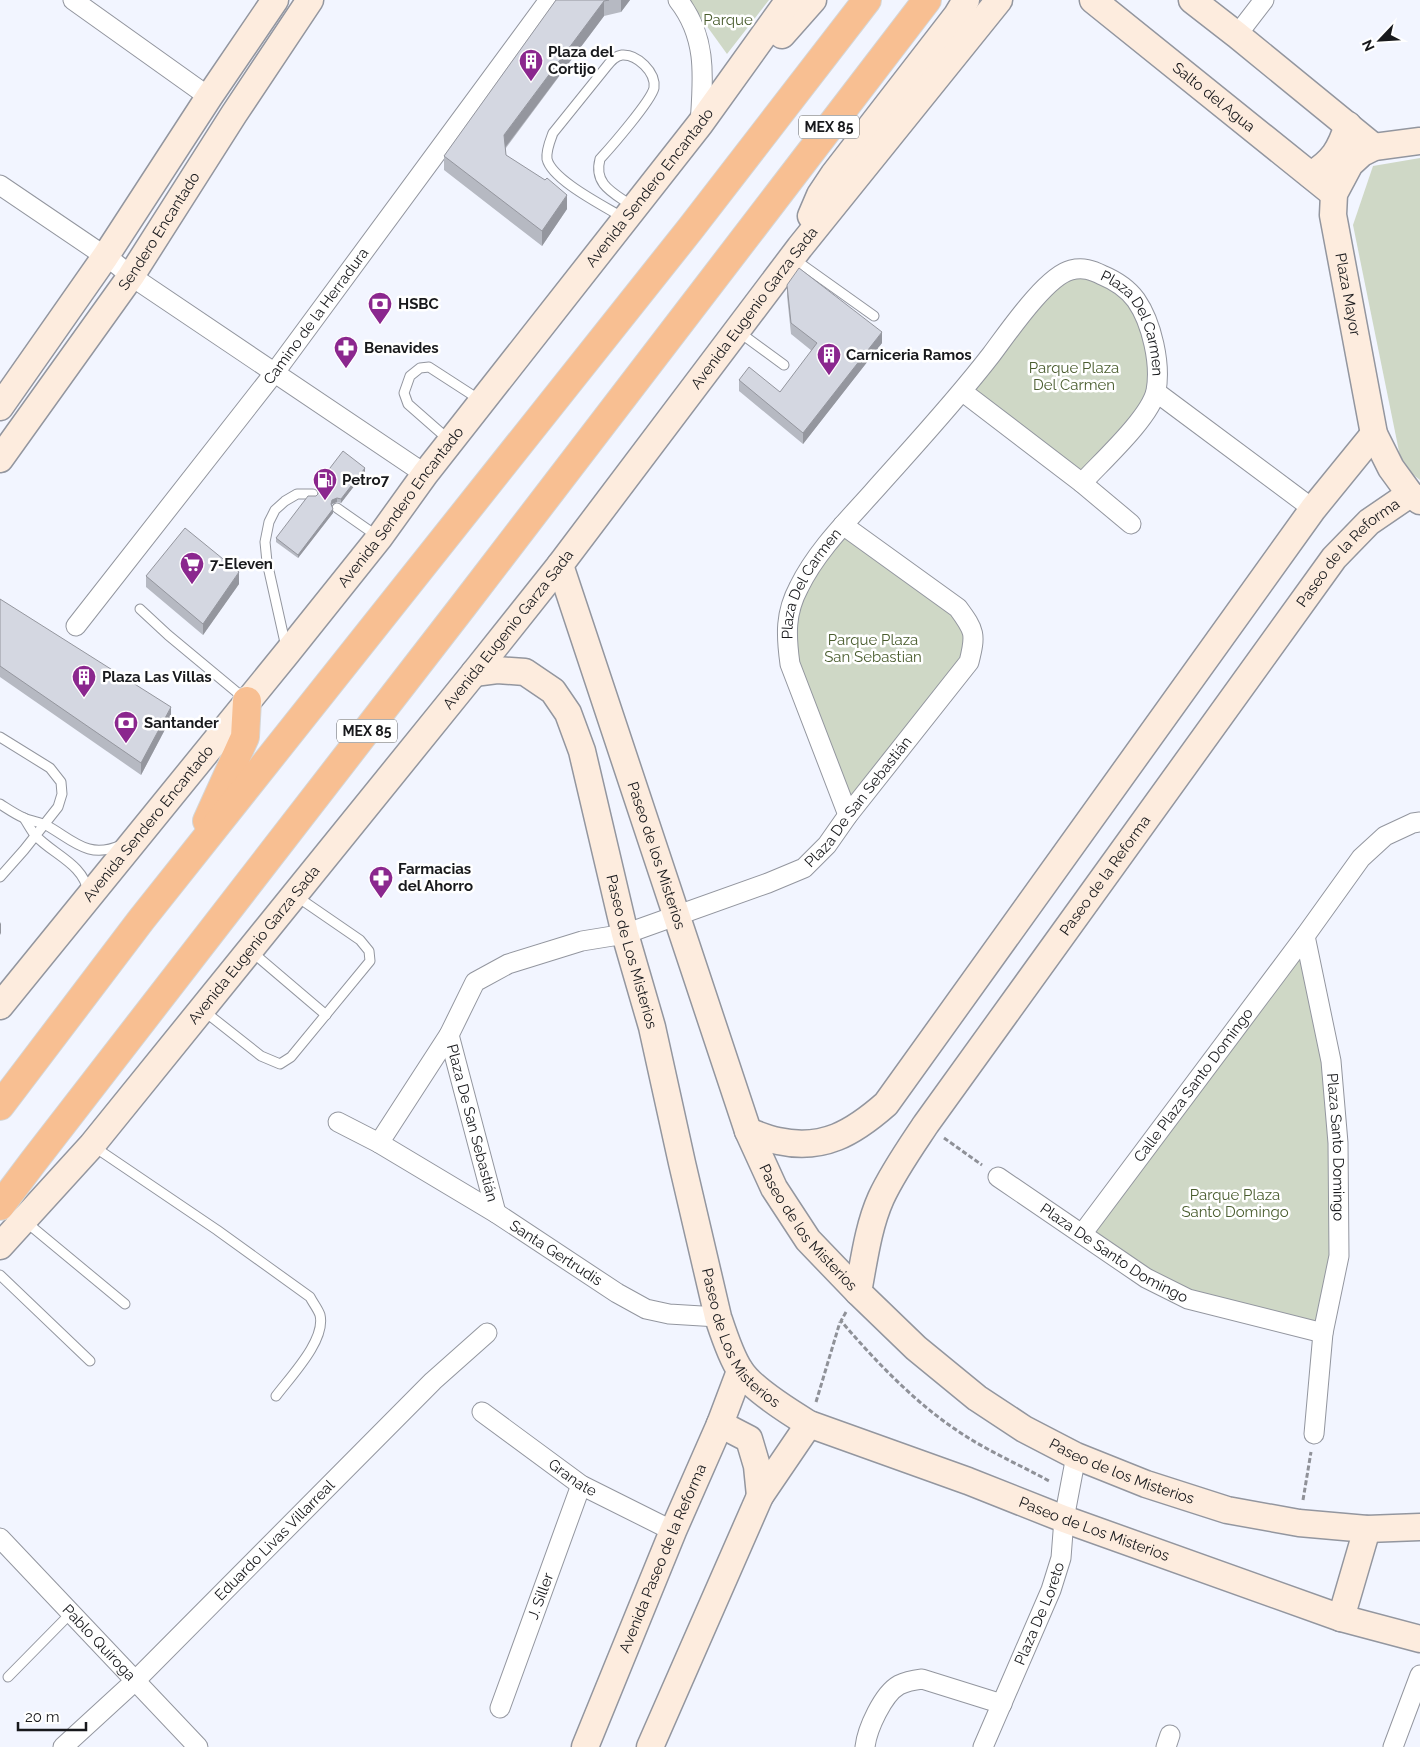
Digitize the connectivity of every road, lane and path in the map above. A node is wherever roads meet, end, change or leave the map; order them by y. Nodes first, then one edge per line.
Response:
1 (73, 0) edge
2 (275, 0) edge
3 (310, 0) edge
4 (549, 0) edge
5 (678, 0) edge
6 (789, 0) edge
7 (813, 0) edge
8 (867, 0) edge
9 (926, 0) edge
10 (966, 0) edge
11 (999, 0) edge
12 (1093, 0) edge
13 (1192, 0) edge
14 (1264, 0) edge
15 (982, 10) edge
16 (1237, 35) junction
17 (209, 97) junction
18 (700, 124) junction
19 (1348, 125) junction
20 (1420, 141) edge
21 (1374, 147) junction
22 (1311, 175) junction
23 (0, 184) edge
24 (1334, 194) junction
25 (630, 213) junction
26 (796, 253) junction
27 (105, 257) junction
28 (131, 276) junction
29 (874, 316) dead end
30 (737, 330) junction
31 (784, 365) dead end
32 (274, 372) junction
33 (963, 392) junction
34 (1156, 392) junction
35 (482, 402) junction
36 (0, 407) edge
37 (1374, 434) junction
38 (451, 442) junction
39 (0, 459) edge
40 (425, 474) junction
41 (1082, 483) junction
42 (314, 494) edge
43 (1415, 498) edge
44 (337, 508) dead end
45 (1313, 510) junction
46 (1130, 524) dead end
47 (843, 525) junction
48 (379, 538) junction
49 (560, 565) junction
50 (140, 609) dead end
51 (76, 626) dead end
52 (287, 653) junction
53 (474, 673) junction
54 (247, 701) junction
55 (0, 737) edge
56 (0, 804) edge
57 (848, 815) junction
58 (24, 818) junction
59 (1420, 822) edge
60 (45, 824) junction
61 (35, 835) junction
62 (135, 838) junction
63 (0, 877) edge
64 (175, 878) junction
65 (294, 895) junction
66 (87, 898) junction
67 (676, 916) junction
68 (625, 934) junction
69 (1306, 936) junction
70 (250, 950) junction
71 (0, 1006) edge
72 (202, 1009) junction
73 (326, 1015) junction
74 (449, 1035) junction
75 (0, 1106) edge
76 (338, 1122) dead end
77 (926, 1124) junction
78 (748, 1131) junction
79 (379, 1143) junction
80 (92, 1145) junction
81 (998, 1177) joint
82 (0, 1206) edge
83 (496, 1214) junction
84 (24, 1220) junction
85 (1082, 1234) junction
86 (0, 1246) edge
87 (0, 1275) edge
88 (858, 1292) junction
89 (125, 1304) dead end
90 (718, 1317) junction
91 (841, 1321) junction
92 (487, 1333) dead end
93 (1324, 1333) junction
94 (90, 1361) dead end
95 (740, 1371) junction
96 (276, 1396) dead end
97 (482, 1412) dead end
98 (720, 1424) junction
99 (810, 1424) junction
100 (1314, 1434) joint
101 (1076, 1456) junction
102 (581, 1485) junction
103 (1070, 1492) junction
104 (760, 1496) junction
105 (1064, 1519) junction
106 (1299, 1523) junction
107 (1420, 1527) edge
108 (1366, 1529) junction
109 (673, 1530) junction
110 (0, 1538) edge
111 (71, 1613) junction
112 (1341, 1618) junction
113 (1420, 1640) edge
114 (1420, 1675) edge
115 (8, 1677) dead end
116 (135, 1681) junction
117 (1002, 1704) junction
118 (500, 1708) dead end
119 (63, 1747) edge
120 (198, 1747) edge
121 (585, 1747) edge
122 (650, 1747) edge
123 (865, 1747) edge
124 (983, 1747) edge
125 (1393, 1747) edge

1 - 17 street
2 - 17 street, Sendero Encantado
3 - 28 street, Sendero Encantado
4 - 32 street, Camino de la Herradura
5 - 18 street
6 - 18 street, Avenida Sendero Encantado
7 - 18 street
8 - 64 highway, MEX 85
9 - 82 highway, MEX 85
10 - 26 street
11 - 15 street, Avenida Eugenio Garza Sada
12 - 22 street, Salto del Agua
13 - 16 street
14 - 16 street
15 - 26 street, Avenida Eugenio Garza Sada
16 - 19 street
17 - 27 street, Sendero Encantado
18 - 25 street, Avenida Sendero Encantado
19 - 21 street
19 - 22 street
20 - 21 street, Plaza Mayor
21 - 24 street, Plaza Mayor
22 - 24 street, Salto del Agua
23 - 27 street
24 - 37 street, Plaza Mayor
25 - 25 lane
25 - 35 street, Avenida Sendero Encantado
26 - 29 lane
26 - 30 street, Avenida Eugenio Garza Sada
27 - 28 street
27 - 36 street, Sendero Encantado
28 - 32 street
28 - 39 street, Sendero Encantado
30 - 31 lane
30 - 49 street, Avenida Eugenio Garza Sada
32 - 40 street
32 - 51 street, Camino de la Herradura
33 - 34 street, Plaza Del Carmen
33 - 41 street
33 - 47 street, Plaza Del Carmen
34 - 41 street, Plaza Del Carmen
34 - 45 street, Plaza Del Carmen
35 - 38 street, Avenida Sendero Encantado
35 - 38 lane
37 - 43 street, Plaza Mayor
37 - 45 street
38 - 40 street, Avenida Sendero Encantado
40 - 48 street, Avenida Sendero Encantado
41 - 46 street
42 - 52 lane
43 - 77 street, Paseo de la Reforma
44 - 48 lane
45 - 78 street
47 - 57 street, Plaza Del Carmen
47 - 57 street, Plaza De San Sebastián
48 - 52 street, Avenida Sendero Encantado
49 - 53 street, Avenida Eugenio Garza Sada
49 - 67 street, Paseo de los Misterios
50 - 54 lane
52 - 54 street, Avenida Sendero Encantado
53 - 65 street, Avenida Eugenio Garza Sada
53 - 68 street, Paseo de Los Misterios
54 - 62 street, Avenida Sendero Encantado
54 - 64 highway
55 - 60 lane
56 - 58 lane
57 - 67 street, Plaza De San Sebastián
58 - 60 lane
58 - 61 lane
59 - 69 street
60 - 61 lane
60 - 62 lane
61 - 63 lane
61 - 66 lane
62 - 66 street, Avenida Sendero Encantado
64 - 75 highway, MEX 85
65 - 70 street, Avenida Eugenio Garza Sada
65 - 73 lane
66 - 71 street, Avenida Sendero Encantado
67 - 68 street, Plaza De San Sebastián
67 - 78 street, Paseo de los Misterios
68 - 74 street, Plaza De San Sebastián
68 - 90 street, Paseo de Los Misterios
69 - 85 street, Calle Plaza Santo Domingo
69 - 93 street, Plaza Santo Domingo
70 - 72 street, Avenida Eugenio Garza Sada
70 - 73 lane
72 - 73 lane
72 - 80 street, Avenida Eugenio Garza Sada
74 - 79 street
74 - 83 street, Plaza De San Sebastián
76 - 79 street, Santa Gertrudis
77 - 81 path
77 - 88 street, Paseo de la Reforma
78 - 88 street, Paseo de los Misterios
79 - 83 street, Santa Gertrudis
80 - 84 street, Avenida Eugenio Garza Sada
80 - 96 lane
81 - 85 street, Plaza De Santo Domingo
83 - 90 street, Santa Gertrudis
84 - 86 street, Avenida Eugenio Garza Sada
84 - 89 lane
85 - 93 street, Plaza De Santo Domingo
87 - 94 lane
88 - 91 path
88 - 101 street, Paseo de los Misterios
90 - 95 street, Paseo de Los Misterios
91 - 99 path
91 - 103 path
92 - 116 street, Eduardo Livas Villarreal
93 - 100 street, Plaza Santo Domingo
95 - 98 street, Avenida Paseo de la Reforma
95 - 99 street, Paseo de Los Misterios
97 - 102 street, Granate
98 - 104 street
98 - 109 street, Avenida Paseo de la Reforma
99 - 104 street
99 - 105 street, Paseo de Los Misterios
100 - 106 path
101 - 103 street, Plaza De Loreto
101 - 106 street, Paseo de los Misterios
102 - 109 street, Granate
102 - 118 street, J. Siller
103 - 105 street, Plaza De Loreto
104 - 122 street
105 - 112 street, Paseo de Los Misterios
105 - 117 street, Plaza De Loreto
106 - 108 street, Paseo de los Misterios
107 - 108 street, Paseo de los Misterios
108 - 112 street
109 - 121 street, Avenida Paseo de la Reforma
110 - 111 street, Pablo Quiroga
111 - 115 lane
111 - 116 street, Pablo Quiroga
112 - 113 street, Paseo de Los Misterios
114 - 125 street
116 - 119 street, Eduardo Livas Villarreal
116 - 120 street, Pablo Quiroga
117 - 123 street
117 - 124 street, Plaza De Loreto

